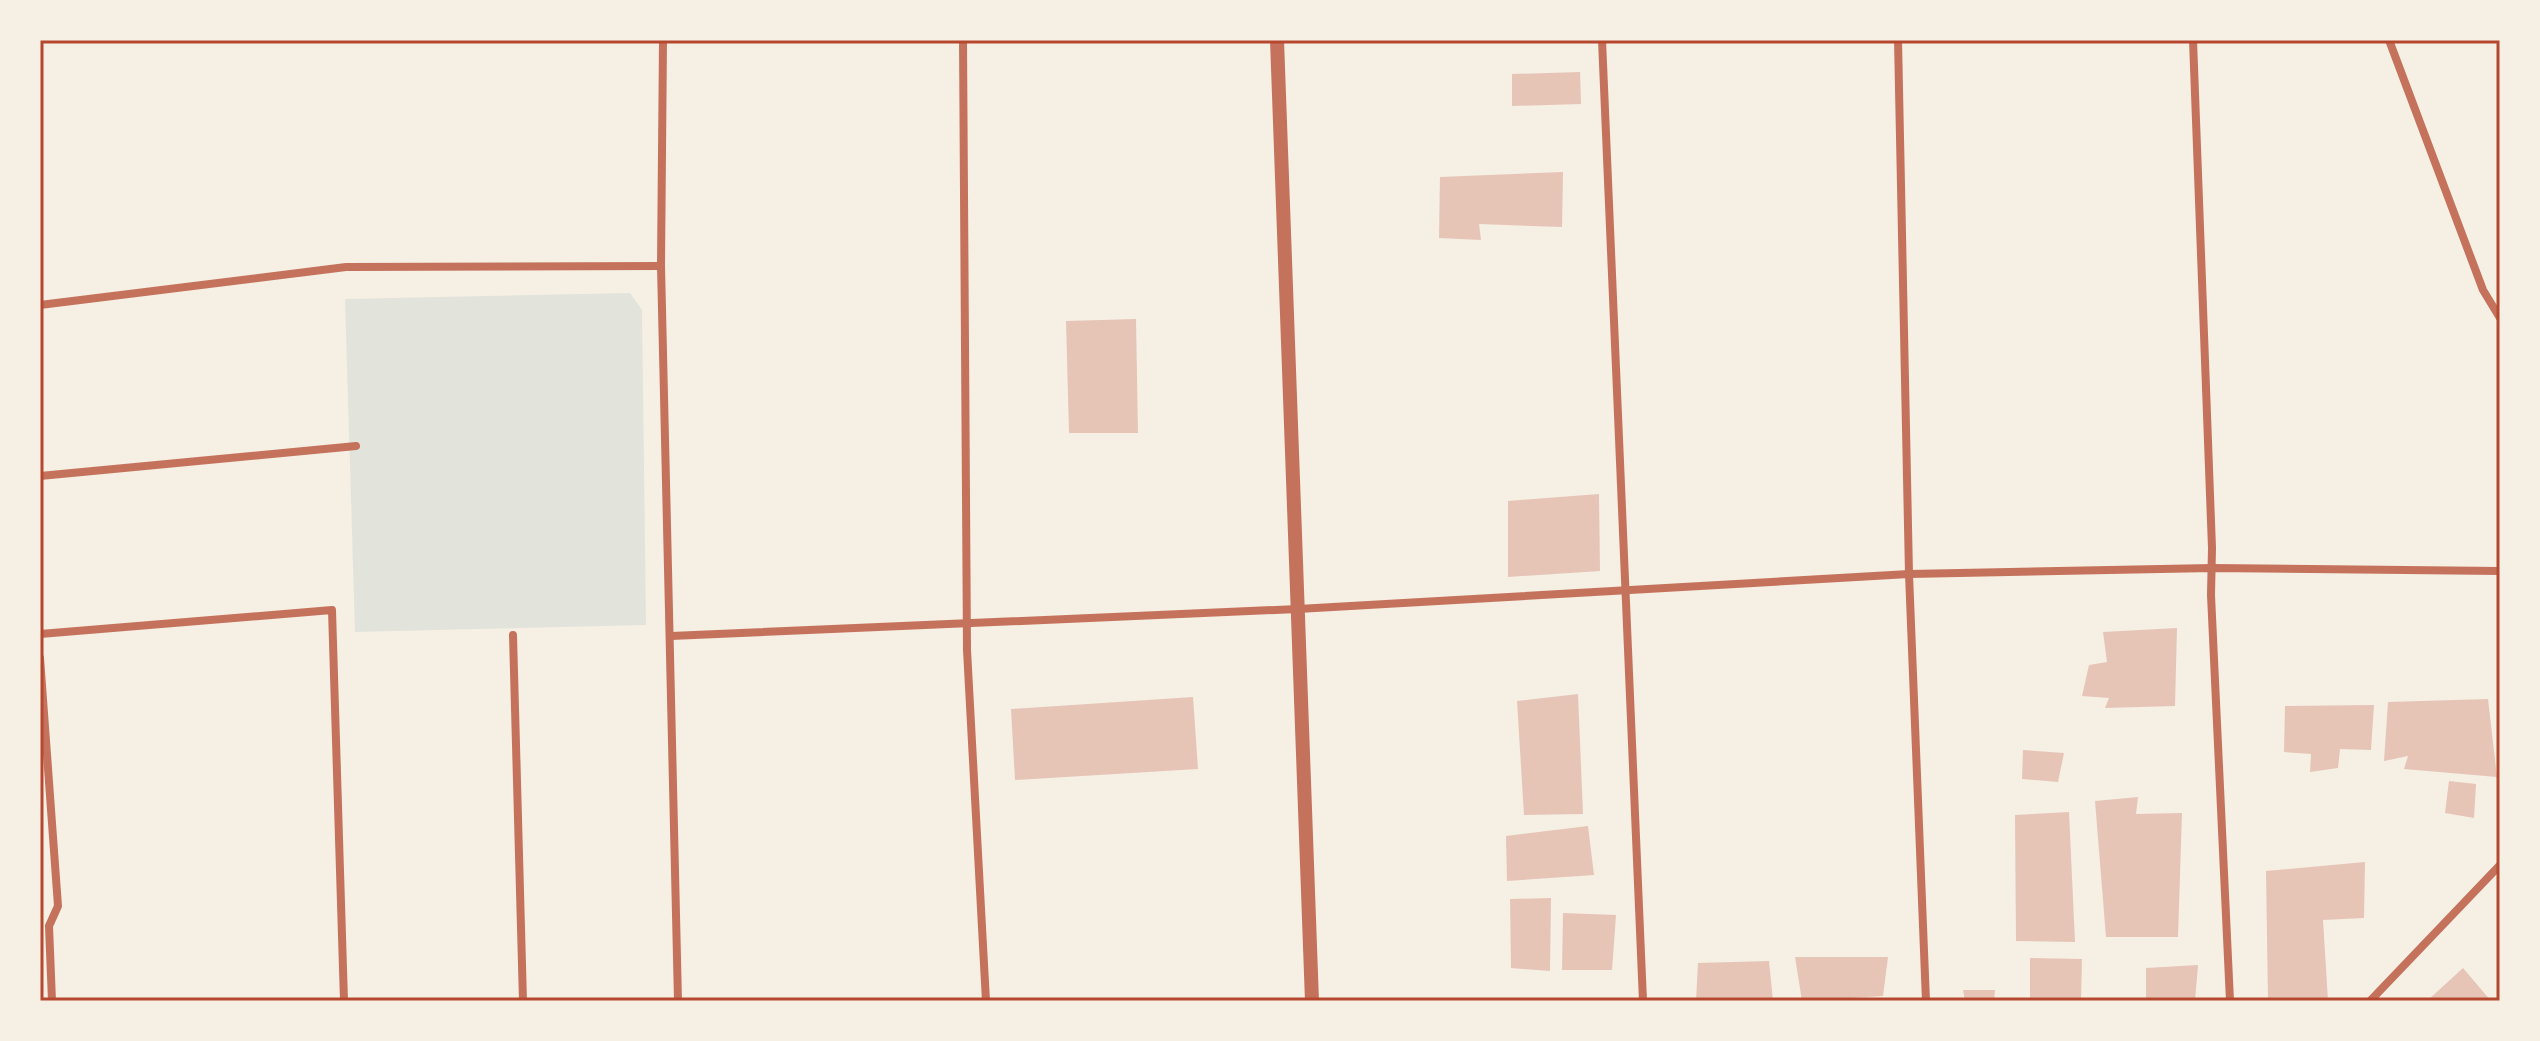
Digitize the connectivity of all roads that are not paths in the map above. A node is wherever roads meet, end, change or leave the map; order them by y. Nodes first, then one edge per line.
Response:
1 (663, 40) edge
2 (963, 40) edge
3 (1277, 40) edge
4 (1602, 40) edge
5 (1898, 40) edge
6 (2193, 40) edge
7 (2389, 40) edge
8 (661, 266) junction
9 (40, 305) edge
10 (2500, 318) edge
11 (356, 446) dead end
12 (40, 476) edge
13 (2212, 568) junction
14 (2500, 571) edge
15 (1909, 574) junction
16 (1623, 592) junction
17 (1298, 609) junction
18 (967, 625) junction
19 (40, 634) edge
20 (513, 635) dead end
21 (671, 636) junction
22 (40, 658) edge
23 (2500, 865) edge
24 (44, 926) edge
25 (52, 1001) edge
26 (344, 1001) edge
27 (523, 1001) edge
28 (678, 1001) edge
29 (986, 1001) edge
30 (1312, 1001) edge
31 (1643, 1001) edge
32 (1926, 1001) edge
33 (2230, 1001) edge
34 (2370, 1001) edge

1 - 8 street
2 - 18 street
3 - 17 street
4 - 16 street
5 - 15 street
6 - 13 street
7 - 10 street
8 - 9 street
8 - 21 street
11 - 12 street
13 - 14 street
13 - 15 street
13 - 33 street
15 - 16 street
15 - 32 street
16 - 17 street
16 - 31 street
17 - 18 street
17 - 30 street
18 - 21 street
18 - 29 street
19 - 26 street
20 - 27 street
21 - 28 street
22 - 24 street
23 - 34 street
24 - 25 street

